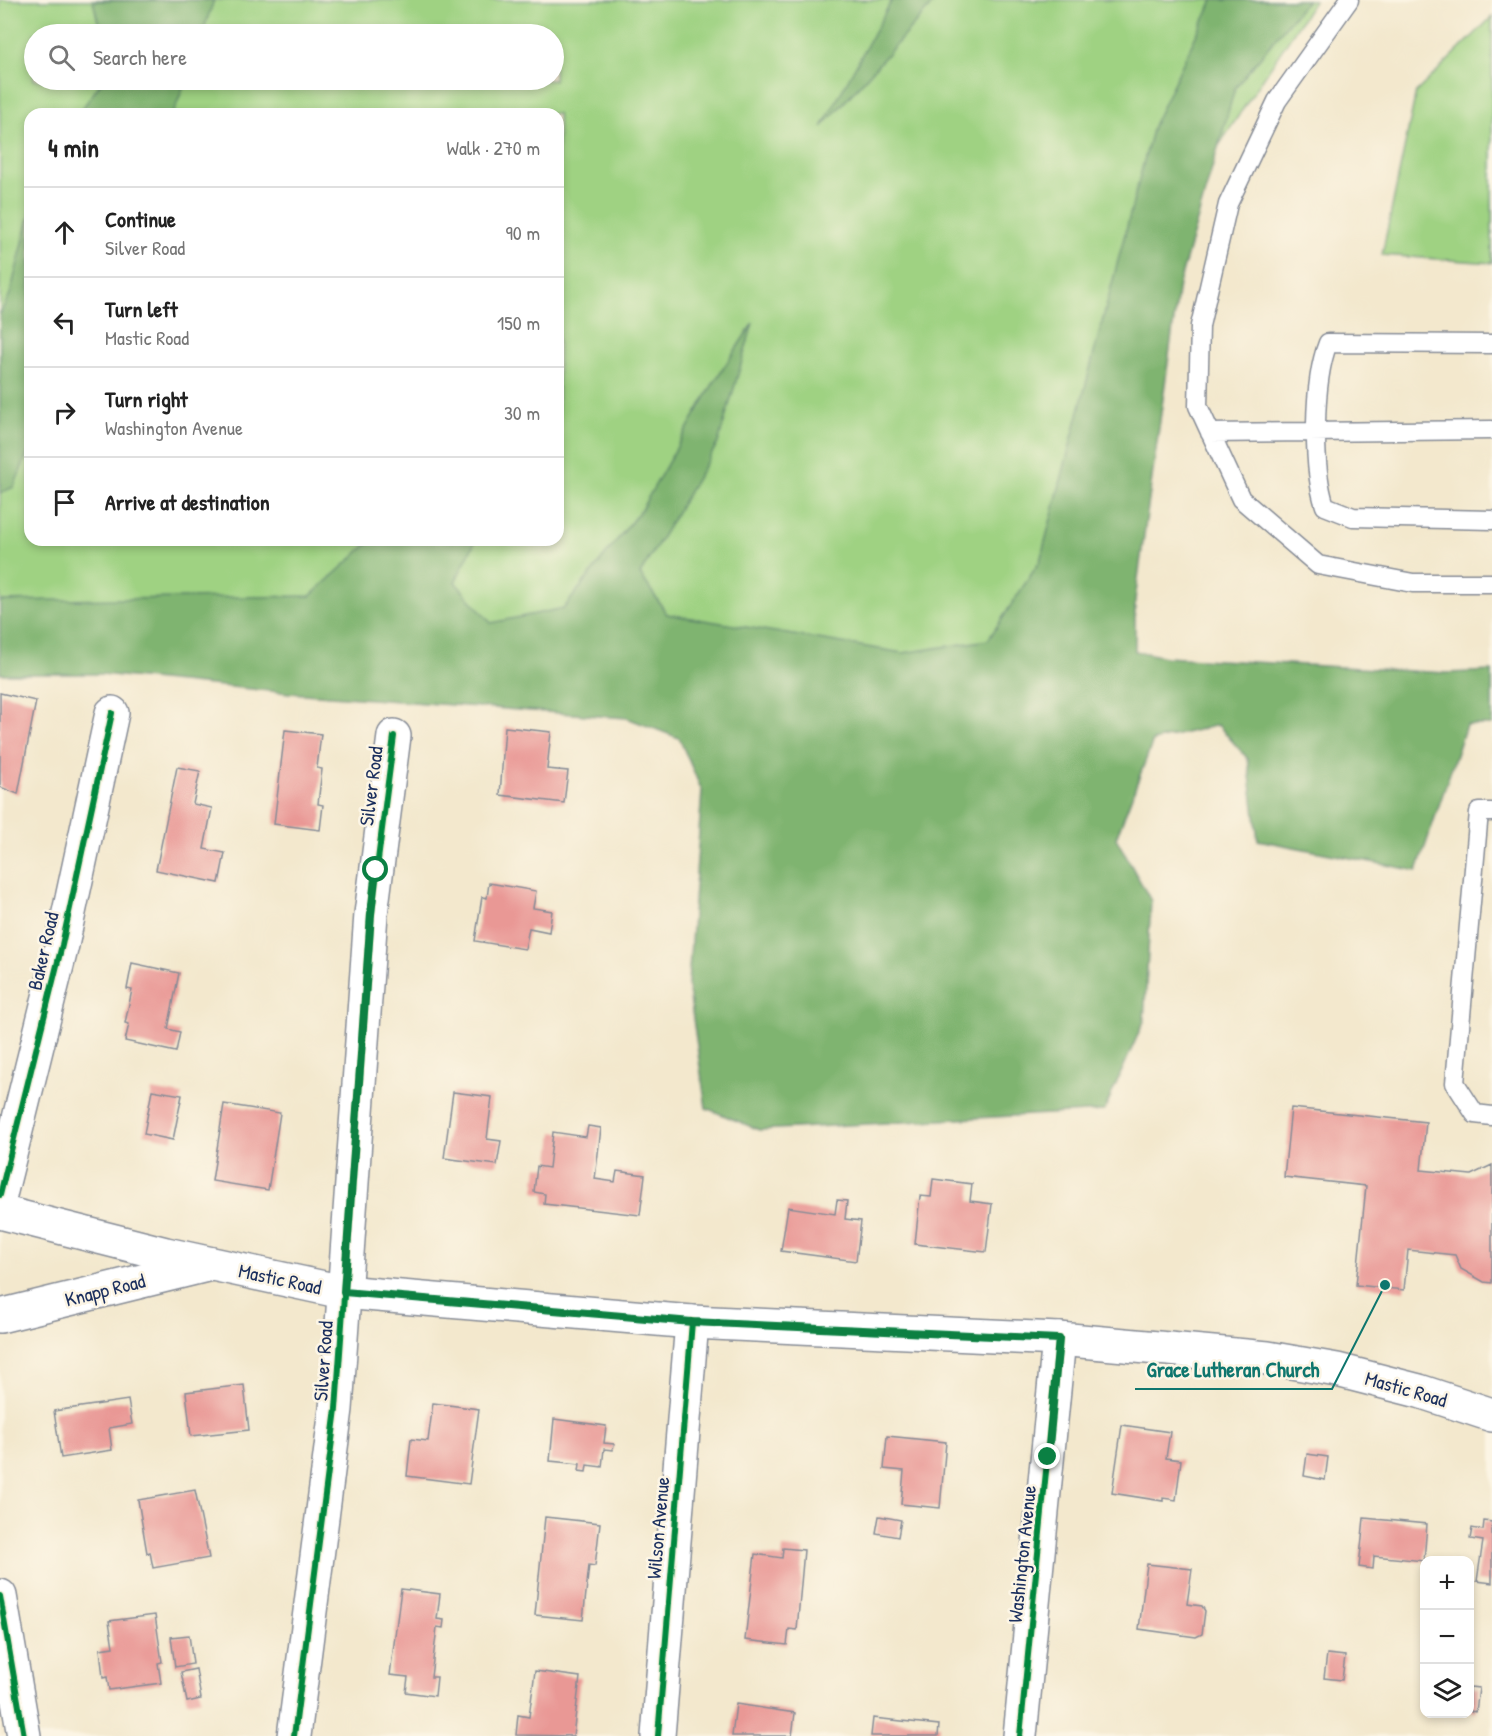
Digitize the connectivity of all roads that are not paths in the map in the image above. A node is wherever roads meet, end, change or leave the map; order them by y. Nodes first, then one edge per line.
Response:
1 (1349, 0) edge
2 (1492, 344) edge
3 (1492, 430) edge
4 (1317, 432) junction
5 (1210, 433) junction
6 (1492, 520) edge
7 (1492, 583) edge
8 (112, 713) dead end
9 (394, 736) dead end
10 (1492, 812) edge
11 (1492, 1116) edge
12 (0, 1195) edge
13 (0, 1212) edge
14 (211, 1264) junction
15 (344, 1292) junction
16 (0, 1316) edge
17 (692, 1322) junction
18 (1059, 1339) junction
19 (1492, 1415) edge
20 (0, 1596) edge
21 (24, 1736) edge
22 (294, 1736) edge
23 (658, 1736) edge
24 (1020, 1736) edge

1 - 5 lane
2 - 4 lane
3 - 4 lane
4 - 5 lane
4 - 6 lane
5 - 7 lane
8 - 12 street, Baker Road
9 - 15 street, Silver Road
10 - 11 lane
13 - 14 street, Mastic Road
14 - 15 street, Mastic Road
14 - 16 street, Knapp Road
15 - 17 street, Mastic Road
15 - 22 street, Silver Road
17 - 18 street, Mastic Road
17 - 23 street, Wilson Avenue
18 - 19 street, Mastic Road
18 - 24 street, Washington Avenue
20 - 21 street

